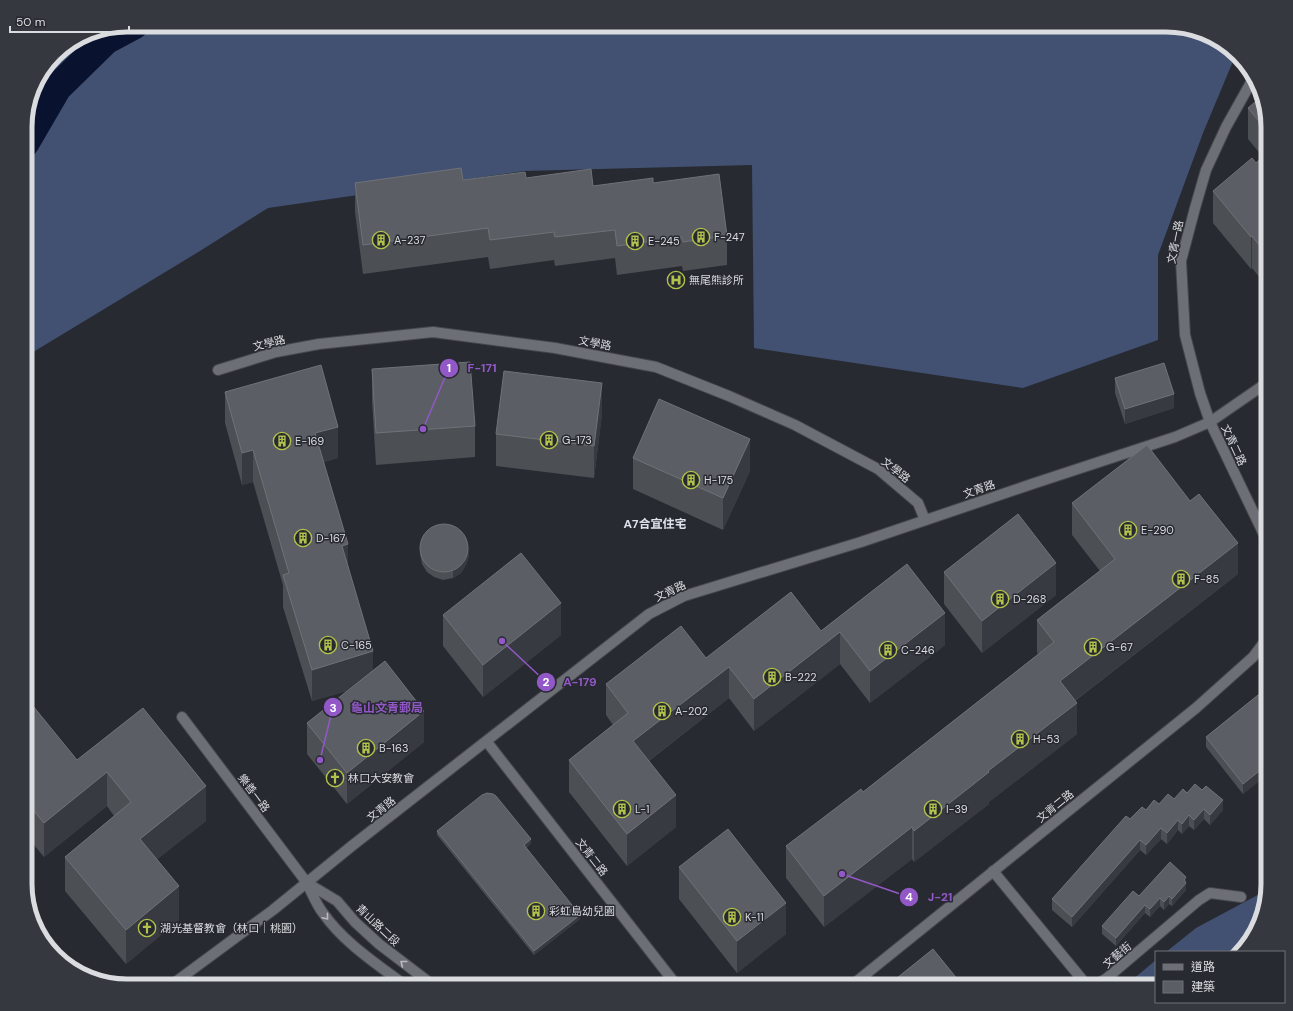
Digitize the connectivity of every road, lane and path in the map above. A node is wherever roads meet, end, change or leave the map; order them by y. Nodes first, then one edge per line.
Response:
1 (1250, 84) edge
2 (218, 370) dead end
3 (1261, 387) edge
4 (1210, 422) junction
5 (925, 520) junction
6 (1261, 528) edge
7 (1261, 646) edge
8 (182, 717) dead end
9 (487, 742) junction
10 (994, 871) junction
11 (307, 883) junction
12 (1241, 897) dead end
13 (179, 979) edge
14 (397, 979) edge
15 (425, 979) edge
16 (672, 979) edge
17 (860, 979) edge
18 (1082, 979) edge
19 (1105, 979) edge

1 - 4 street, 文青一路
2 - 5 street, 文學路
3 - 4 street, 文青路
4 - 5 street, 文青路
4 - 6 street, 文青二路
5 - 9 street, 文青路
7 - 10 street, 文青二路
8 - 11 street, 樂善一路
9 - 11 street, 文青路
9 - 16 street, 文青二路
10 - 17 street, 文青二路
10 - 18 street, 文藝街
11 - 13 street, 文青路
11 -> 14 street
15 -> 11 street, 青山路二段
12 - 19 street, 文藝街

